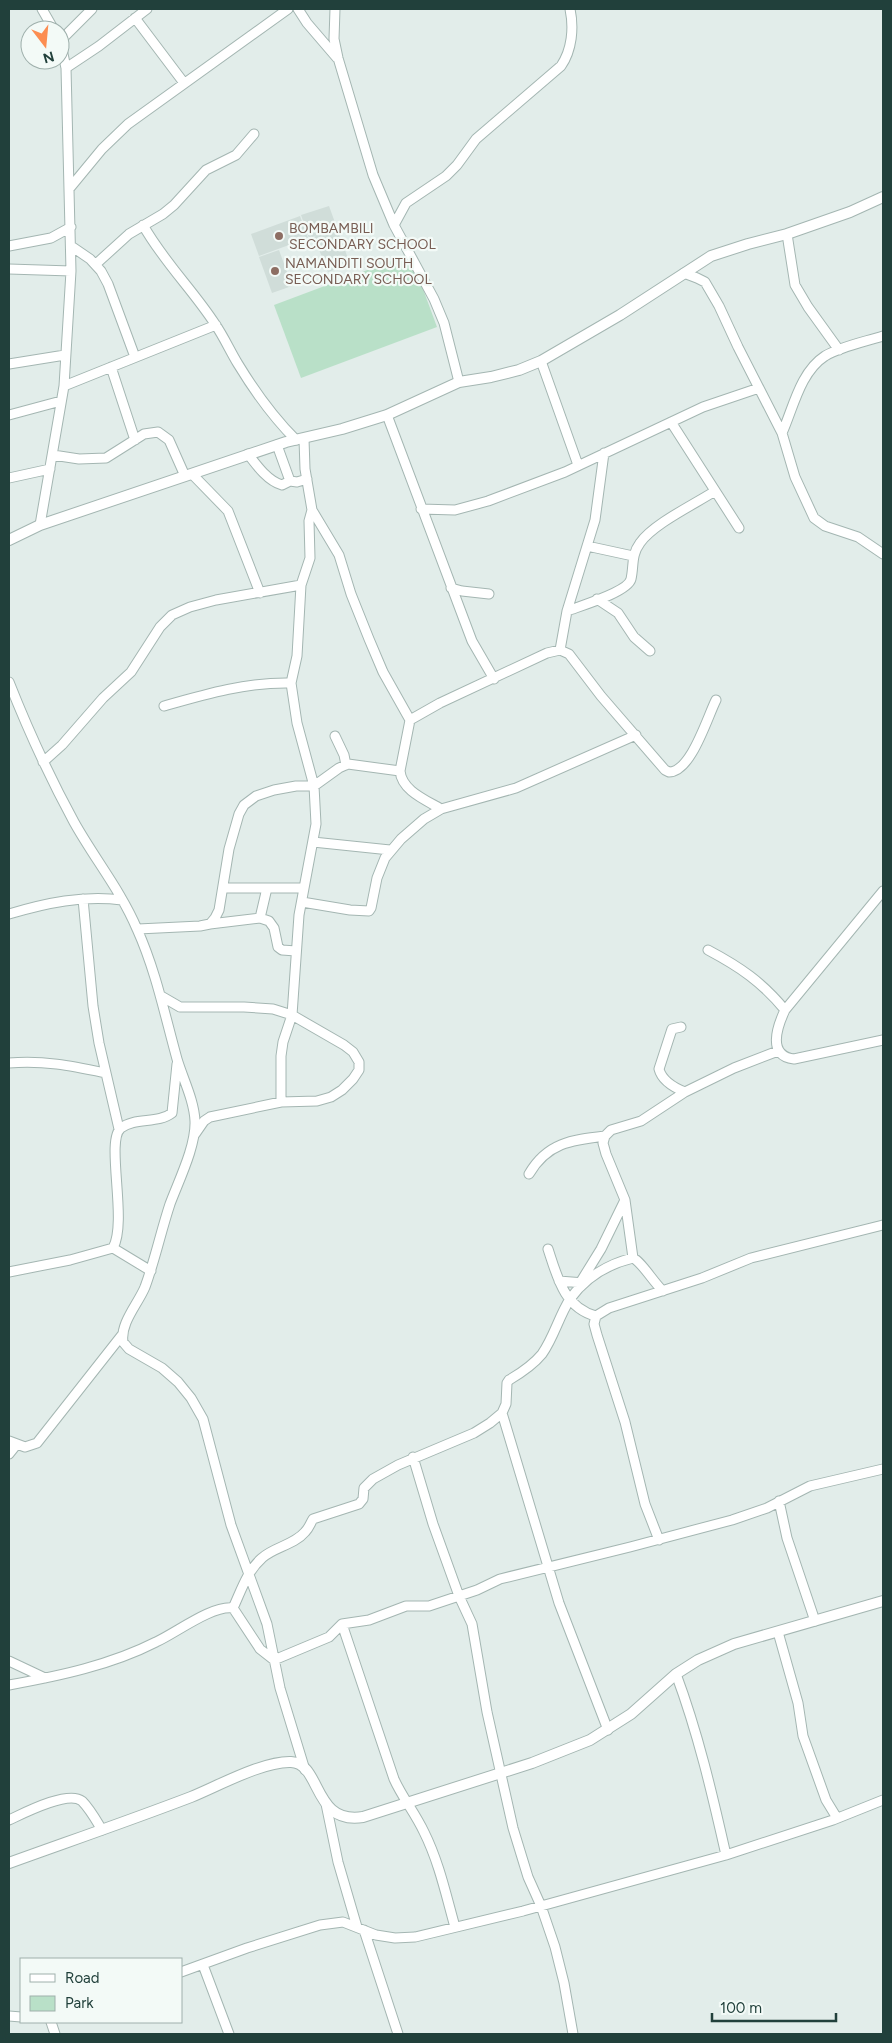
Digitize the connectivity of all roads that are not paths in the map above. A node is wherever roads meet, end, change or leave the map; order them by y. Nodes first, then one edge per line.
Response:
1 (42, 9) edge
2 (92, 9) edge
3 (147, 9) edge
4 (288, 9) edge
5 (298, 9) edge
6 (335, 9) edge
7 (570, 9) edge
8 (135, 18) junction
9 (48, 20) edge
10 (70, 31) edge
11 (338, 58) junction
12 (70, 65) edge
13 (66, 70) edge
14 (184, 83) junction
15 (254, 134) dead end
16 (69, 189) junction
17 (883, 197) edge
18 (143, 225) junction
19 (394, 225) junction
20 (70, 227) junction
21 (787, 234) junction
22 (9, 246) edge
23 (71, 246) junction
24 (96, 264) junction
25 (9, 269) edge
26 (72, 270) junction
27 (684, 274) junction
28 (216, 325) junction
29 (883, 336) edge
30 (839, 350) junction
31 (65, 354) junction
32 (136, 357) junction
33 (541, 361) junction
34 (9, 364) edge
35 (111, 367) junction
36 (459, 382) junction
37 (64, 386) junction
38 (759, 388) junction
39 (61, 401) junction
40 (387, 415) junction
41 (9, 416) edge
42 (671, 422) junction
43 (782, 434) junction
44 (300, 439) junction
45 (135, 440) junction
46 (277, 445) junction
47 (604, 453) junction
48 (248, 454) junction
49 (53, 456) junction
50 (578, 466) junction
51 (50, 469) junction
52 (189, 475) junction
53 (9, 478) edge
54 (307, 479) junction
55 (290, 481) junction
56 (715, 491) junction
57 (421, 509) junction
58 (312, 510) junction
59 (40, 525) junction
60 (739, 528) dead end
61 (9, 542) edge
62 (587, 546) junction
63 (883, 554) edge
64 (632, 556) junction
65 (301, 585) junction
66 (451, 588) junction
67 (260, 593) junction
68 (489, 594) dead end
69 (597, 599) junction
70 (567, 611) junction
71 (560, 650) junction
72 (650, 651) dead end
73 (494, 679) junction
74 (9, 682) edge
75 (291, 683) junction
76 (716, 700) dead end
77 (164, 706) dead end
78 (410, 720) junction
79 (636, 735) junction
80 (334, 736) dead end
81 (43, 762) junction
82 (346, 765) junction
83 (400, 771) junction
84 (314, 786) junction
85 (441, 809) junction
86 (313, 842) junction
87 (390, 850) junction
88 (224, 888) junction
89 (267, 888) junction
90 (304, 888) junction
91 (883, 891) edge
92 (83, 898) junction
93 (122, 900) junction
94 (302, 902) junction
95 (9, 914) edge
96 (260, 918) junction
97 (210, 924) junction
98 (138, 930) junction
99 (708, 950) dead end
100 (296, 951) junction
101 (160, 996) junction
102 (785, 1010) junction
103 (292, 1015) junction
104 (681, 1026) dead end
105 (883, 1040) edge
106 (778, 1051) junction
107 (178, 1061) junction
108 (9, 1063) edge
109 (106, 1073) junction
110 (686, 1092) junction
111 (281, 1102) junction
112 (119, 1129) junction
113 (194, 1136) junction
114 (605, 1136) junction
115 (529, 1174) dead end
116 (625, 1200) junction
117 (883, 1225) edge
118 (113, 1248) junction
119 (548, 1249) dead end
120 (633, 1258) junction
121 (151, 1271) junction
122 (9, 1272) edge
123 (559, 1281) junction
124 (582, 1283) junction
125 (663, 1291) junction
126 (570, 1300) junction
127 (596, 1316) junction
128 (122, 1336) junction
129 (502, 1413) junction
130 (13, 1442) edge
131 (9, 1454) edge
132 (414, 1457) junction
133 (883, 1469) edge
134 (779, 1501) junction
135 (660, 1540) junction
136 (548, 1568) junction
137 (248, 1575) junction
138 (253, 1588) junction
139 (239, 1595) junction
140 (459, 1596) junction
141 (883, 1601) edge
142 (233, 1608) junction
143 (815, 1621) junction
144 (342, 1624) junction
145 (778, 1632) junction
146 (274, 1660) junction
147 (9, 1661) edge
148 (676, 1674) junction
149 (46, 1678) junction
150 (9, 1685) edge
151 (608, 1730) junction
152 (305, 1770) junction
153 (500, 1773) junction
154 (883, 1800) edge
155 (406, 1802) junction
156 (326, 1804) junction
157 (837, 1818) junction
158 (9, 1820) edge
159 (102, 1830) junction
160 (726, 1854) junction
161 (9, 1863) edge
162 (541, 1906) junction
163 (455, 1927) junction
164 (360, 1929) junction
165 (203, 1965) junction
166 (182, 1972) edge
167 (230, 2034) edge
168 (398, 2034) edge
169 (573, 2034) edge

1 - 9 street
2 - 10 street
3 - 8 street
4 - 14 street
5 - 11 street
6 - 11 street
7 - 19 street
8 - 12 street
8 - 14 street
11 - 19 street
13 - 16 street
14 - 16 street
15 - 18 street
16 - 20 street
17 - 21 street
18 - 24 street
18 - 28 street
19 - 36 street
20 - 22 street
20 - 23 street
21 - 27 street
21 - 30 street
23 - 24 street
23 - 26 street
24 - 32 street
25 - 26 street
26 - 31 street
27 - 33 street
27 - 38 street
28 - 32 street
28 - 44 street
29 - 30 street
30 - 43 street
31 - 34 street
31 - 37 street
32 - 35 street
33 - 36 street
33 - 50 street
35 - 37 street
35 - 45 street
36 - 40 street
37 - 39 street
38 - 42 street
38 - 43 street
39 - 41 street
39 - 49 street
40 - 44 street
40 - 57 street
42 - 47 street
42 - 56 street
43 - 63 street
44 - 46 street
44 - 54 street
45 - 49 street
45 - 52 street
46 - 48 street
46 - 55 street
47 - 50 street
47 - 62 street
48 - 52 street
48 - 55 street
49 - 51 street
50 - 57 street
51 - 53 street
51 - 59 street
52 - 59 street
52 - 67 street
54 - 55 street
54 - 58 street
56 - 60 street
56 - 64 street
57 - 66 street
58 - 65 street
58 - 78 street
59 - 61 street
62 - 64 street
62 - 70 street
64 - 69 street
65 - 67 street
65 - 75 street
66 - 68 street
66 - 73 street
67 - 81 street
69 - 70 street
69 - 72 street
70 - 71 street
71 - 73 street
71 - 79 street
73 - 78 street
74 - 81 street
75 - 77 street
75 - 84 street
76 - 79 street
78 - 83 street
79 - 85 street
80 - 82 street
81 - 93 street
82 - 83 street
82 - 84 street
83 - 85 street
84 - 86 street
84 - 88 street
85 - 87 street
86 - 87 street
86 - 90 street
87 - 94 street
88 - 89 street
88 - 97 street
89 - 90 street
89 - 96 street
90 - 94 street
91 - 102 street
92 - 93 street
92 - 95 street
92 - 109 street
93 - 98 street
94 - 100 street
96 - 97 street
96 - 100 street
97 - 98 street
98 - 101 street
99 - 102 street
100 - 103 street
101 - 103 street
101 - 107 street
102 - 106 street
103 - 111 street
103 - 111 street
104 - 110 street
105 - 106 street
106 - 110 street
107 - 112 street
107 - 113 street
108 - 109 street
109 - 112 street
110 - 114 street
111 - 113 street
112 - 118 street
113 - 121 street
114 - 115 street
114 - 116 street
116 - 120 street
116 - 124 street
117 - 125 street
118 - 121 street
118 - 122 street
119 - 123 street
120 - 124 street
120 - 125 street
121 - 128 street
123 - 124 street
123 - 126 street
124 - 126 street
125 - 127 street
126 - 127 street
126 - 129 street
127 - 135 street
128 - 130 street
128 - 137 street
129 - 132 street
129 - 136 street
130 - 131 street
132 - 137 street
132 - 140 street
133 - 134 street
134 - 135 street
134 - 143 street
135 - 136 street
136 - 140 street
136 - 151 street
137 - 138 street
137 - 139 street
138 - 139 street
138 - 146 street
139 - 142 street
140 - 144 street
140 - 153 street
141 - 143 street
142 - 146 street
142 - 149 street
143 - 145 street
144 - 146 street
144 - 155 street
145 - 148 street
145 - 157 street
146 - 152 street
147 - 149 street
148 - 151 street
148 - 160 street
149 - 150 street
151 - 153 street
152 - 156 street
152 - 159 street
153 - 155 street
153 - 162 street
154 - 157 street
155 - 156 street
155 - 163 street
156 - 164 street
157 - 160 street
158 - 159 street
159 - 161 street
160 - 162 street
162 - 163 street
162 - 169 street
163 - 164 street
164 - 165 street
164 - 168 street
165 - 166 street
165 - 167 street

